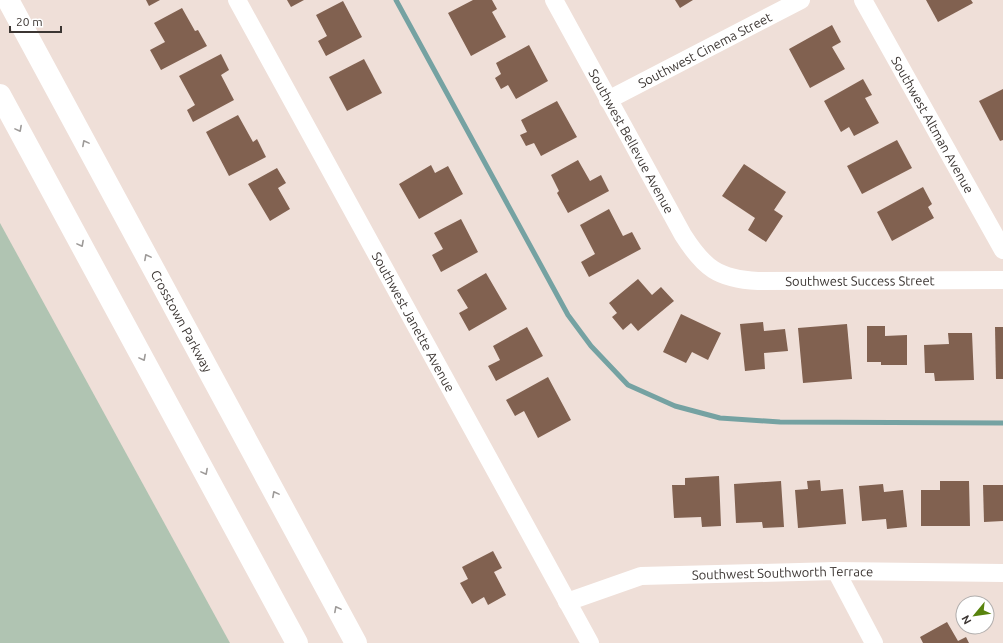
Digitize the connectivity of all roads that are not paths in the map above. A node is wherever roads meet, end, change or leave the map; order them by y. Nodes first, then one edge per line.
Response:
1 (8, 0) edge
2 (237, 0) edge
3 (554, 0) edge
4 (801, 0) edge
5 (863, 0) edge
6 (0, 95) edge
7 (608, 100) junction
8 (1003, 250) edge
9 (719, 273) joint
10 (1003, 280) edge
11 (836, 571) junction
12 (1003, 573) edge
13 (567, 602) junction
14 (297, 643) edge
15 (356, 643) edge
16 (590, 643) edge
17 (874, 643) edge

15 -> 1 main road, Crosstown Parkway
2 - 13 street, Southwest Janette Avenue
3 - 7 street, Southwest Bellevue Avenue
4 - 7 street, Southwest Cinema Street
5 - 8 street, Southwest Altman Avenue
6 -> 14 main road
7 - 9 street, Southwest Bellevue Avenue
9 - 10 street, Southwest Success Street
11 - 12 street, Southwest Southworth Terrace
11 - 13 street, Southwest Southworth Terrace
11 - 17 street
13 - 16 street, Southwest Janette Avenue

